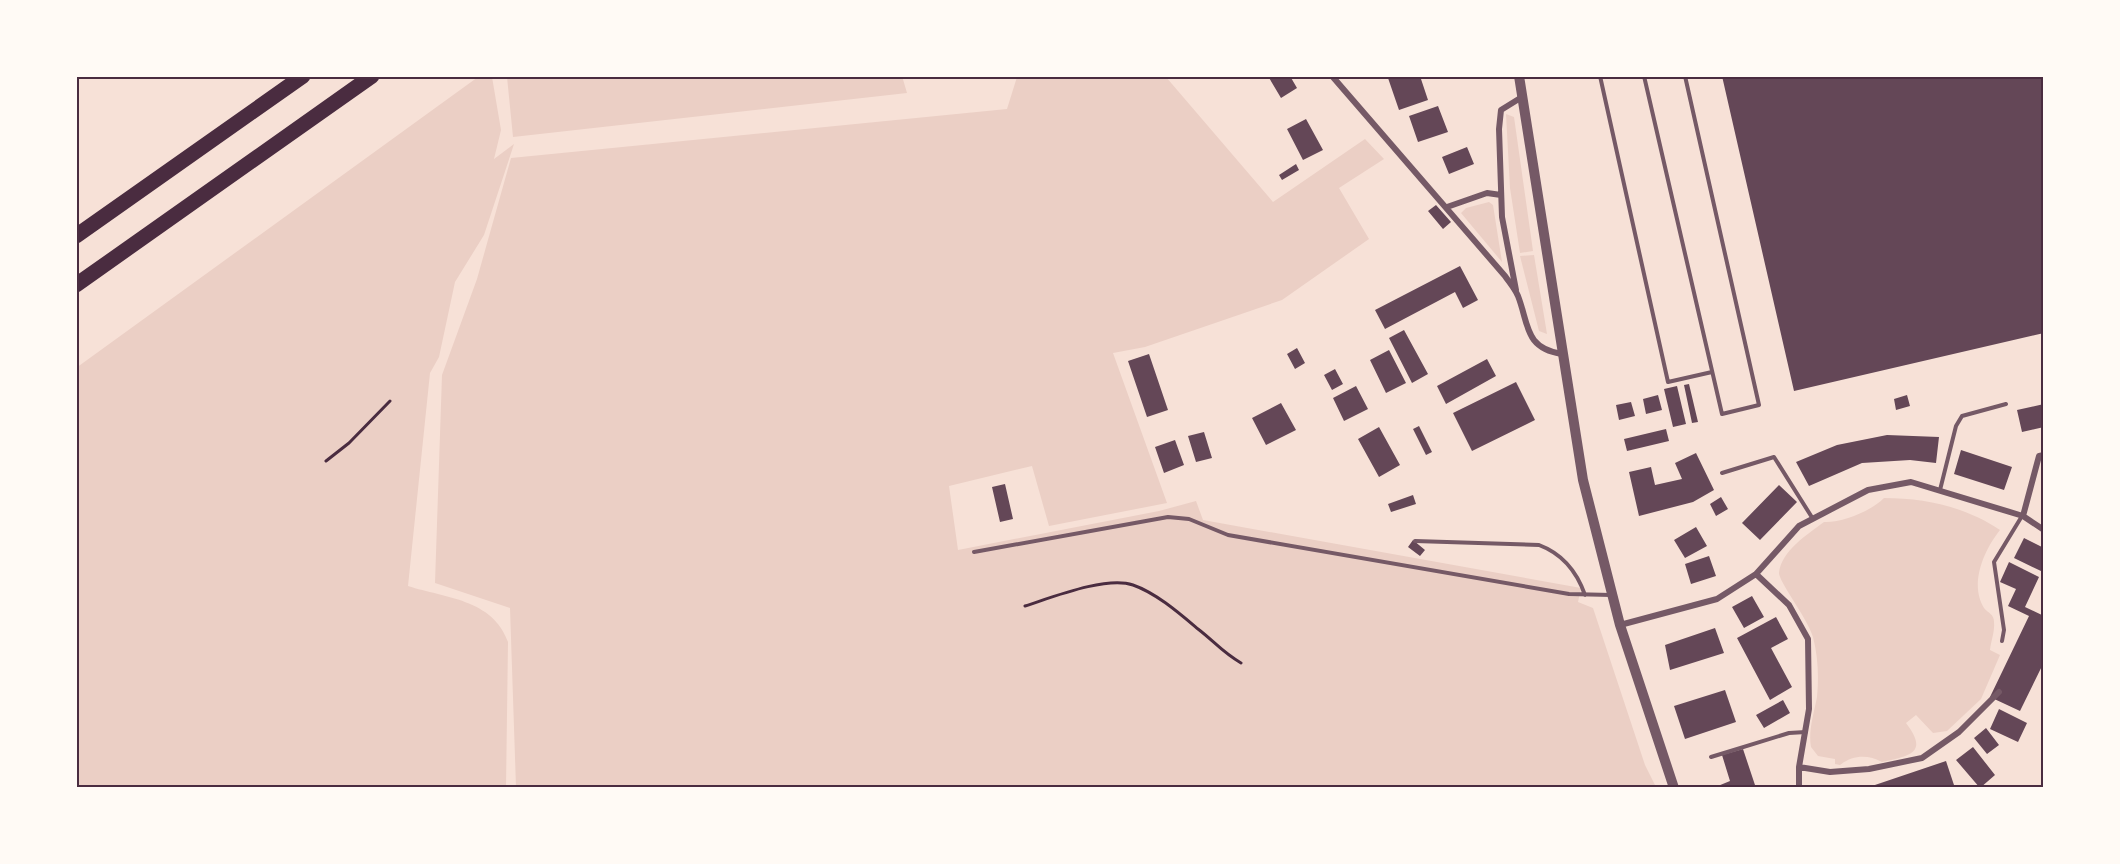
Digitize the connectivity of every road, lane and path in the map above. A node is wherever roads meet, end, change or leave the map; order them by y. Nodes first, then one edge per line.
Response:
1 (303, 76) edge
2 (372, 76) edge
3 (1332, 76) edge
4 (1519, 76) edge
5 (1600, 76) edge
6 (1644, 76) edge
7 (1685, 76) edge
8 (1522, 97) junction
9 (1501, 195) junction
10 (1447, 207) junction
11 (76, 236) edge
12 (76, 285) edge
13 (1517, 295) junction
14 (1562, 354) junction
15 (1712, 372) junction
16 (390, 401) dead end
17 (2006, 404) dead end
18 (2043, 455) edge
19 (326, 461) dead end
20 (1722, 473) dead end
21 (1940, 491) junction
22 (2023, 516) junction
23 (1813, 519) junction
24 (2043, 530) edge
25 (1415, 541) dead end
26 (974, 552) dead end
27 (1756, 574) junction
28 (1585, 595) junction
29 (1612, 595) junction
30 (1025, 606) dead end
31 (1620, 625) junction
32 (2002, 641) dead end
33 (1241, 663) dead end
34 (1999, 692) dead end
35 (1807, 732) junction
36 (1711, 757) dead end
37 (1799, 767) junction
38 (1674, 788) edge
39 (1799, 788) edge

1 - 11 highway
2 - 12 highway
3 - 10 street
4 - 8 street
5 - 15 lane
6 - 15 lane
7 - 15 lane
8 - 9 street
8 - 14 street
9 - 10 street
9 - 13 street
10 - 13 street
13 - 14 street
14 - 29 street
16 - 19 path
17 - 21 lane
18 - 22 street
20 - 23 lane
21 - 22 street
21 - 23 street
22 - 24 street
22 - 32 lane
23 - 27 street
25 - 28 lane
26 - 28 lane
27 - 31 street
27 - 35 street
28 - 29 lane
29 - 31 street
30 - 33 path
31 - 38 street
34 - 37 street
35 - 36 lane
35 - 37 street
37 - 39 street

